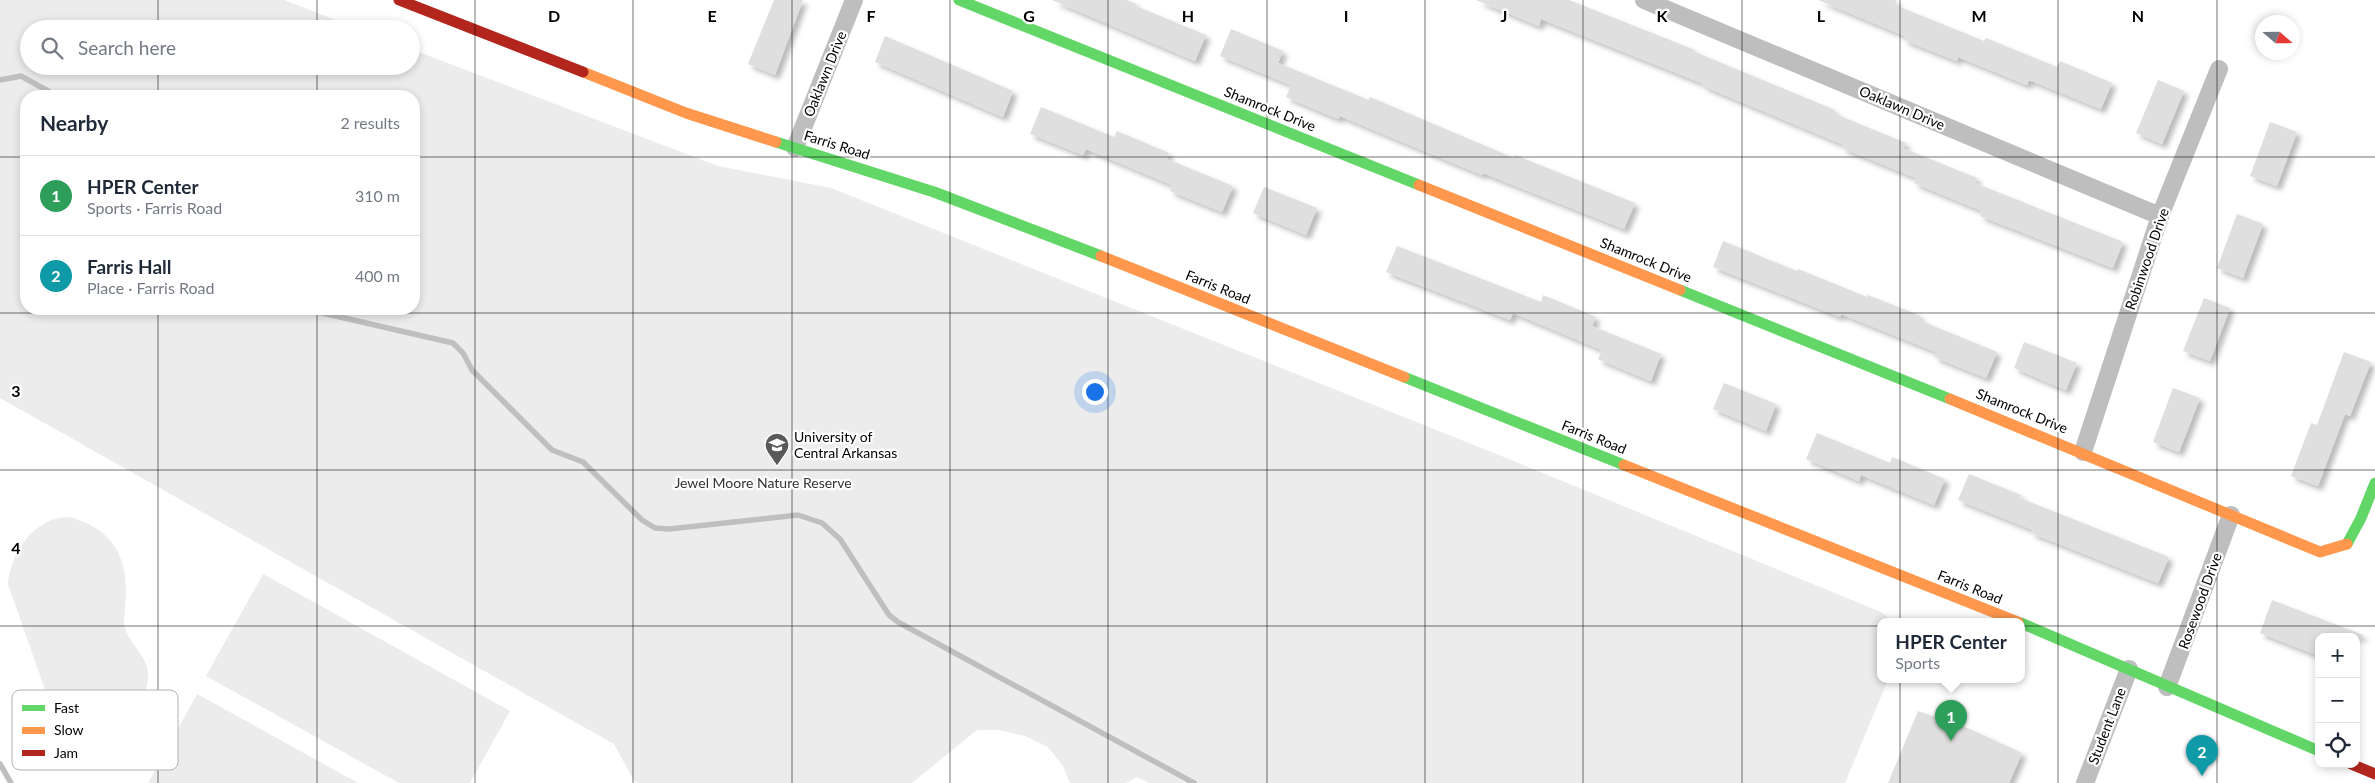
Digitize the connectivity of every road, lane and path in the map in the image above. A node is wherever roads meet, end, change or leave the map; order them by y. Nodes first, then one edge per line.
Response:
1 (399, 0) edge
2 (854, 0) edge
3 (960, 0) edge
4 (1644, 0) edge
5 (2219, 69) dead end
6 (795, 148) junction
7 (2160, 216) junction
8 (2082, 452) junction
9 (2375, 483) edge
10 (2231, 515) junction
11 (2007, 618) edge
12 (2025, 625) edge
13 (2128, 669) junction
14 (2167, 687) junction
15 (2315, 749) edge
16 (2360, 768) edge
17 (2375, 774) edge
18 (2085, 783) edge

1 - 6 street, Farris Road
2 - 6 street, Oaklawn Drive
3 - 8 street, Shamrock Drive
4 - 7 street, Oaklawn Drive
5 - 7 street, Robinwood Drive
6 - 11 street, Farris Road
7 - 8 street, Robinwood Drive
8 - 10 street, Shamrock Drive
9 - 10 street, Shamrock Drive
10 - 14 street, Rosewood Drive
12 - 13 street, Farris Road
13 - 14 street, Farris Road
13 - 18 street, Student Lane
14 - 15 street, Farris Road
16 - 17 street

